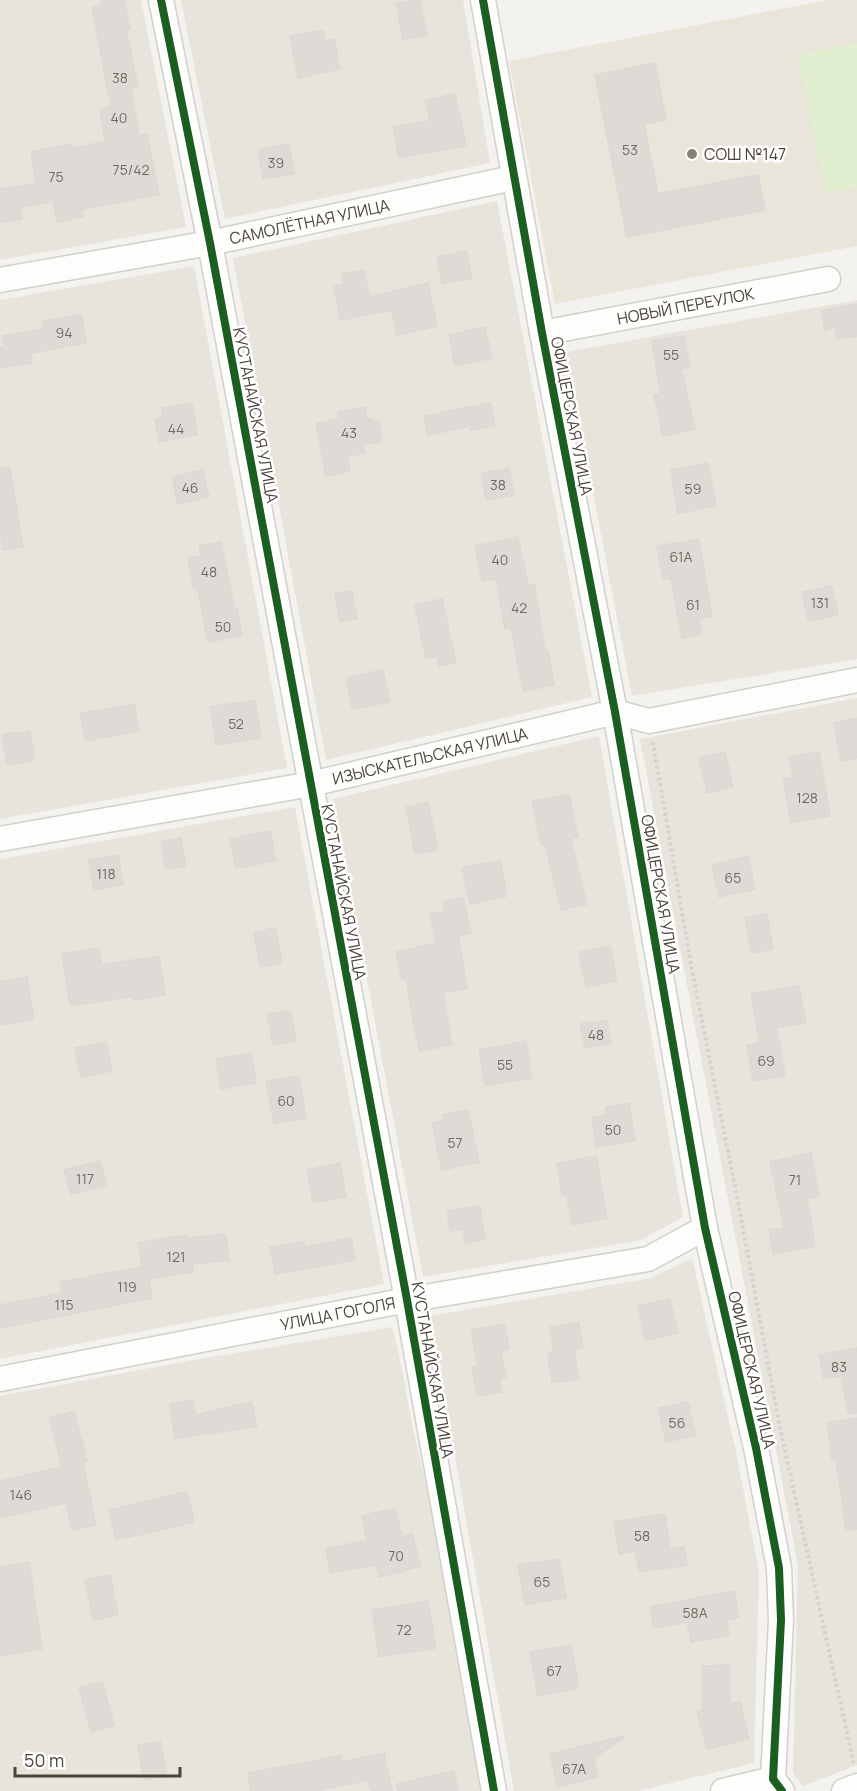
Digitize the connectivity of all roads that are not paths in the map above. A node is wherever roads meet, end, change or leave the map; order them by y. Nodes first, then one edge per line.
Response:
1 (161, 0) edge
2 (483, 0) edge
3 (513, 178) junction
4 (210, 243) junction
5 (828, 279) dead end
6 (0, 280) edge
7 (542, 333) junction
8 (857, 680) edge
9 (615, 712) junction
10 (311, 784) junction
11 (0, 839) edge
12 (705, 1228) junction
13 (406, 1300) junction
14 (0, 1379) edge
15 (856, 1777) edge
16 (778, 1785) edge
17 (494, 1791) edge
18 (723, 1791) edge
19 (844, 1791) edge

1 - 4 street, КУСТАНАЙСКАЯ УЛИЦА
2 - 3 street, ОФИЦЕРСКАЯ УЛИЦА
3 - 4 street, САМОЛЁТНАЯ УЛИЦА
3 - 7 street, ОФИЦЕРСКАЯ УЛИЦА
4 - 6 street, САМОЛЁТНАЯ УЛИЦА
4 - 10 street, КУСТАНАЙСКАЯ УЛИЦА
5 - 7 street, НОВЫЙ ПЕРЕУЛОК
7 - 9 street, ОФИЦЕРСКАЯ УЛИЦА
8 - 9 street, ИЗЫСКАТЕЛЬСКАЯ УЛИЦА
9 - 10 street, ИЗЫСКАТЕЛЬСКАЯ УЛИЦА
9 - 12 street, ОФИЦЕРСКАЯ УЛИЦА
10 - 11 street, ИЗЫСКАТЕЛЬСКАЯ УЛИЦА
10 - 13 street, КУСТАНАЙСКАЯ УЛИЦА
12 - 13 street, УЛИЦА ГОГОЛЯ
12 - 16 street, ОФИЦЕРСКАЯ УЛИЦА
13 - 14 street, УЛИЦА ГОГОЛЯ
13 - 17 street, КУСТАНАЙСКАЯ УЛИЦА
15 - 19 street
16 - 18 street

